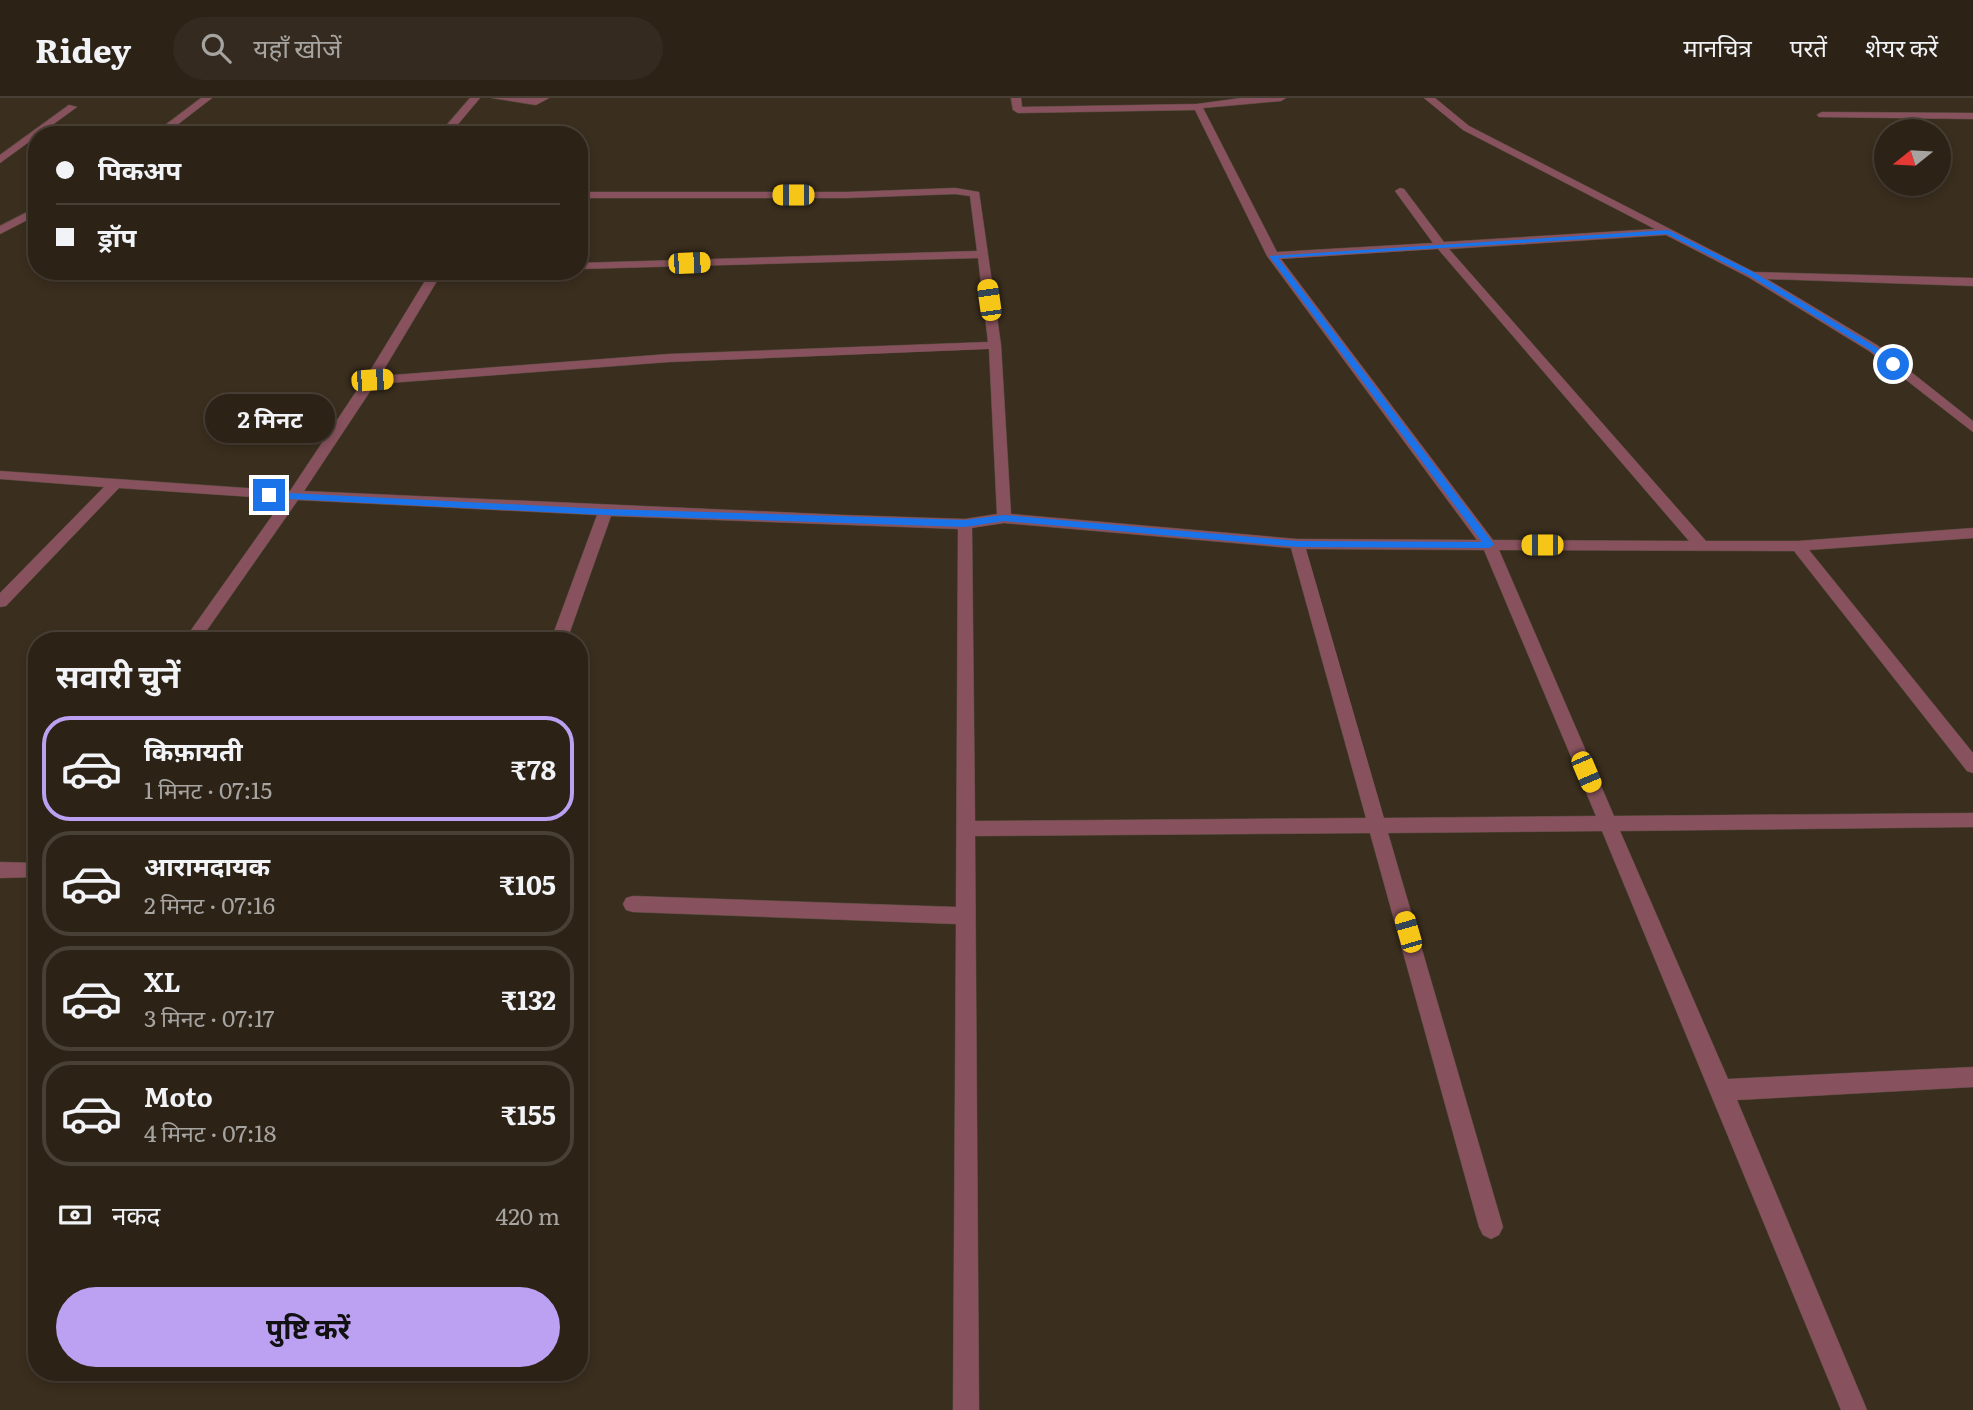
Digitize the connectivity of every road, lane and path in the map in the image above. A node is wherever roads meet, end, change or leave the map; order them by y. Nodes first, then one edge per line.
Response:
1 (207, 98) edge
2 (475, 98) edge
3 (497, 98) edge
4 (544, 98) edge
5 (1016, 98) edge
6 (1109, 98) edge
7 (1281, 98) edge
8 (1429, 98) edge
9 (1209, 100) edge
10 (72, 107) dead end
11 (1198, 107) junction
12 (1115, 108) junction
13 (1822, 115) dead end
14 (1973, 116) edge
15 (46, 126) edge
16 (169, 126) edge
17 (451, 126) edge
18 (28, 139) edge
19 (0, 160) edge
20 (1399, 191) dead end
21 (588, 195) edge
22 (28, 215) edge
23 (0, 231) edge
24 (1668, 232) junction
25 (1441, 246) junction
26 (982, 254) junction
27 (1273, 256) junction
28 (588, 266) edge
29 (1752, 275) junction
30 (432, 280) edge
31 (1973, 282) edge
32 (995, 345) junction
33 (372, 380) junction
34 (1973, 428) edge
35 (0, 475) edge
36 (115, 484) junction
37 (295, 497) junction
38 (605, 512) junction
39 (1004, 518) junction
40 (965, 524) junction
41 (1973, 533) edge
42 (1297, 544) junction
43 (1489, 545) junction
44 (1702, 546) junction
45 (1798, 546) junction
46 (0, 602) edge
47 (198, 632) edge
48 (562, 632) edge
49 (1973, 766) edge
50 (1973, 820) edge
51 (1608, 823) junction
52 (1377, 825) junction
53 (964, 829) junction
54 (0, 870) edge
55 (28, 870) edge
56 (633, 904) dead end
57 (965, 916) junction
58 (1973, 1077) edge
59 (1722, 1090) junction
60 (1491, 1227) dead end
61 (966, 1410) edge
62 (1854, 1410) edge

1 - 16 street
2 - 17 street
3 - 4 street
5 - 12 street
6 - 12 street
7 - 9 street
8 - 24 street
9 - 11 street
10 - 15 street
11 - 12 street
11 - 27 street
13 - 14 street
18 - 19 street
20 - 25 street
21 - 26 street
22 - 23 street
24 - 25 street
24 - 29 street
25 - 27 street
25 - 44 street
26 - 28 street
26 - 32 street
27 - 43 street
29 - 31 street
29 - 34 street
30 - 33 street
32 - 33 street
32 - 39 street
33 - 37 street
35 - 36 street
36 - 37 street
36 - 46 street
37 - 38 street
37 - 47 street
38 - 40 street
38 - 48 street
39 - 40 street
39 - 42 street
40 - 53 street
41 - 45 street
42 - 43 street
42 - 52 street
43 - 44 street
43 - 51 street
44 - 45 street
45 - 49 street
50 - 51 street
51 - 52 street
51 - 59 street
52 - 53 street
52 - 60 street
53 - 57 street
54 - 55 street
56 - 57 street
57 - 61 street
58 - 59 street
59 - 62 street

